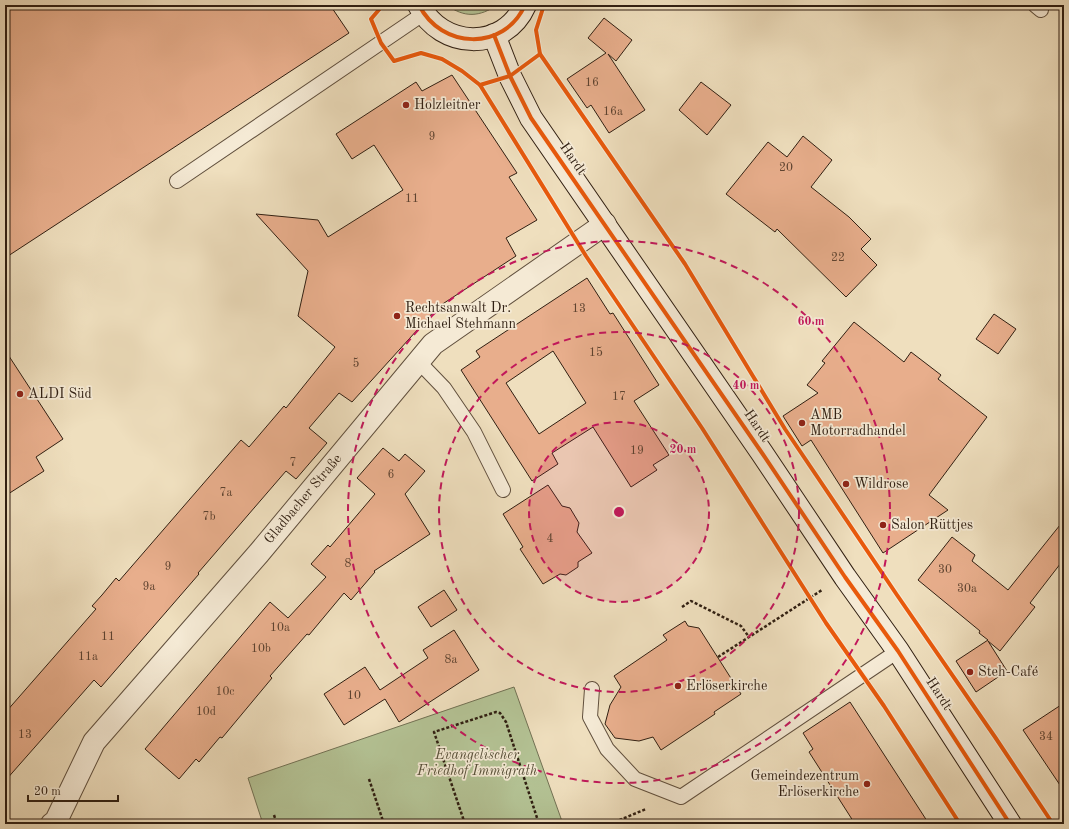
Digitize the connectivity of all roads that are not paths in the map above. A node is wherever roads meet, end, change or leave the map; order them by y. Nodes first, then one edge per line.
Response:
1 (525, 5) edge
2 (421, 9) edge
3 (494, 35) junction
4 (177, 181) dead end
5 (605, 224) junction
6 (418, 361) junction
7 (503, 490) dead end
8 (898, 651) junction
9 (592, 689) dead end
10 (55, 823) edge
11 (1010, 824) edge

1 - 3 main road
2 - 3 main road
2 - 4 lane
3 - 5 main road, Hardt
5 - 6 main road, Gladbacher Straße
5 - 8 main road, Hardt
6 - 7 lane
6 - 10 main road, Gladbacher Straße
8 - 9 lane
8 - 11 main road, Hardt

